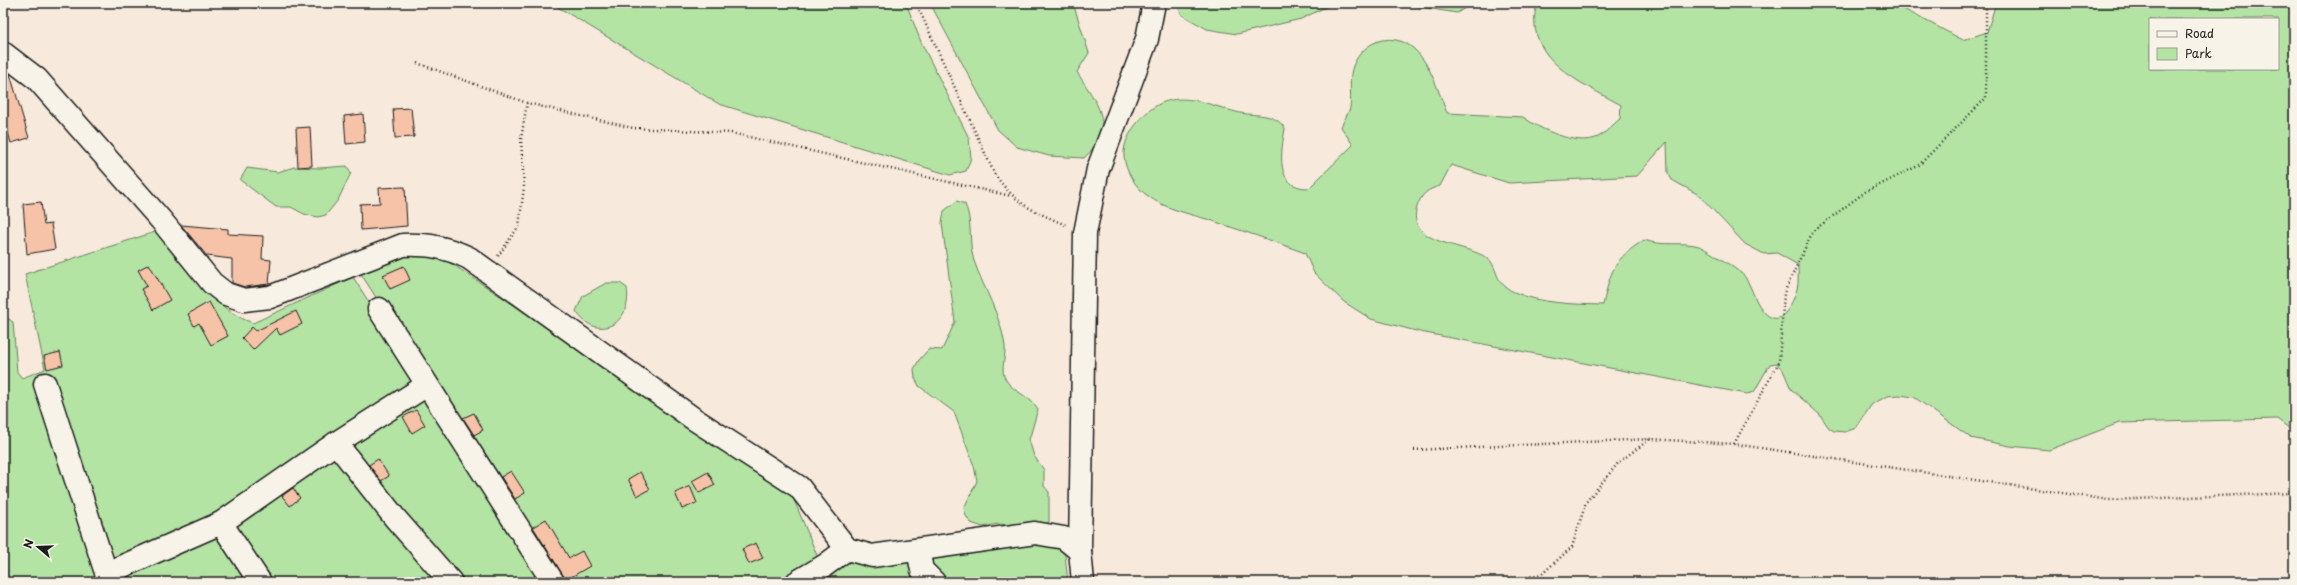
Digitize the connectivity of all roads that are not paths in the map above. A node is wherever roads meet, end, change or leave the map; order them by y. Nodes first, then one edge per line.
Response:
1 (1154, 3) edge
2 (3, 53) edge
3 (379, 309) dead end
4 (45, 384) dead end
5 (427, 385) junction
6 (336, 443) junction
7 (220, 523) junction
8 (847, 549) junction
9 (1080, 551) junction
10 (922, 571) edge
11 (108, 578) edge
12 (260, 582) edge
13 (451, 582) edge
14 (553, 582) edge
15 (797, 582) edge
16 (1083, 582) edge

1 - 9 street
2 - 8 street
3 - 5 street
4 - 11 street
5 - 6 street
5 - 14 street
6 - 7 street
6 - 13 street
7 - 11 street
7 - 12 street
8 - 10 street
8 - 15 street
9 - 10 street
9 - 16 street

